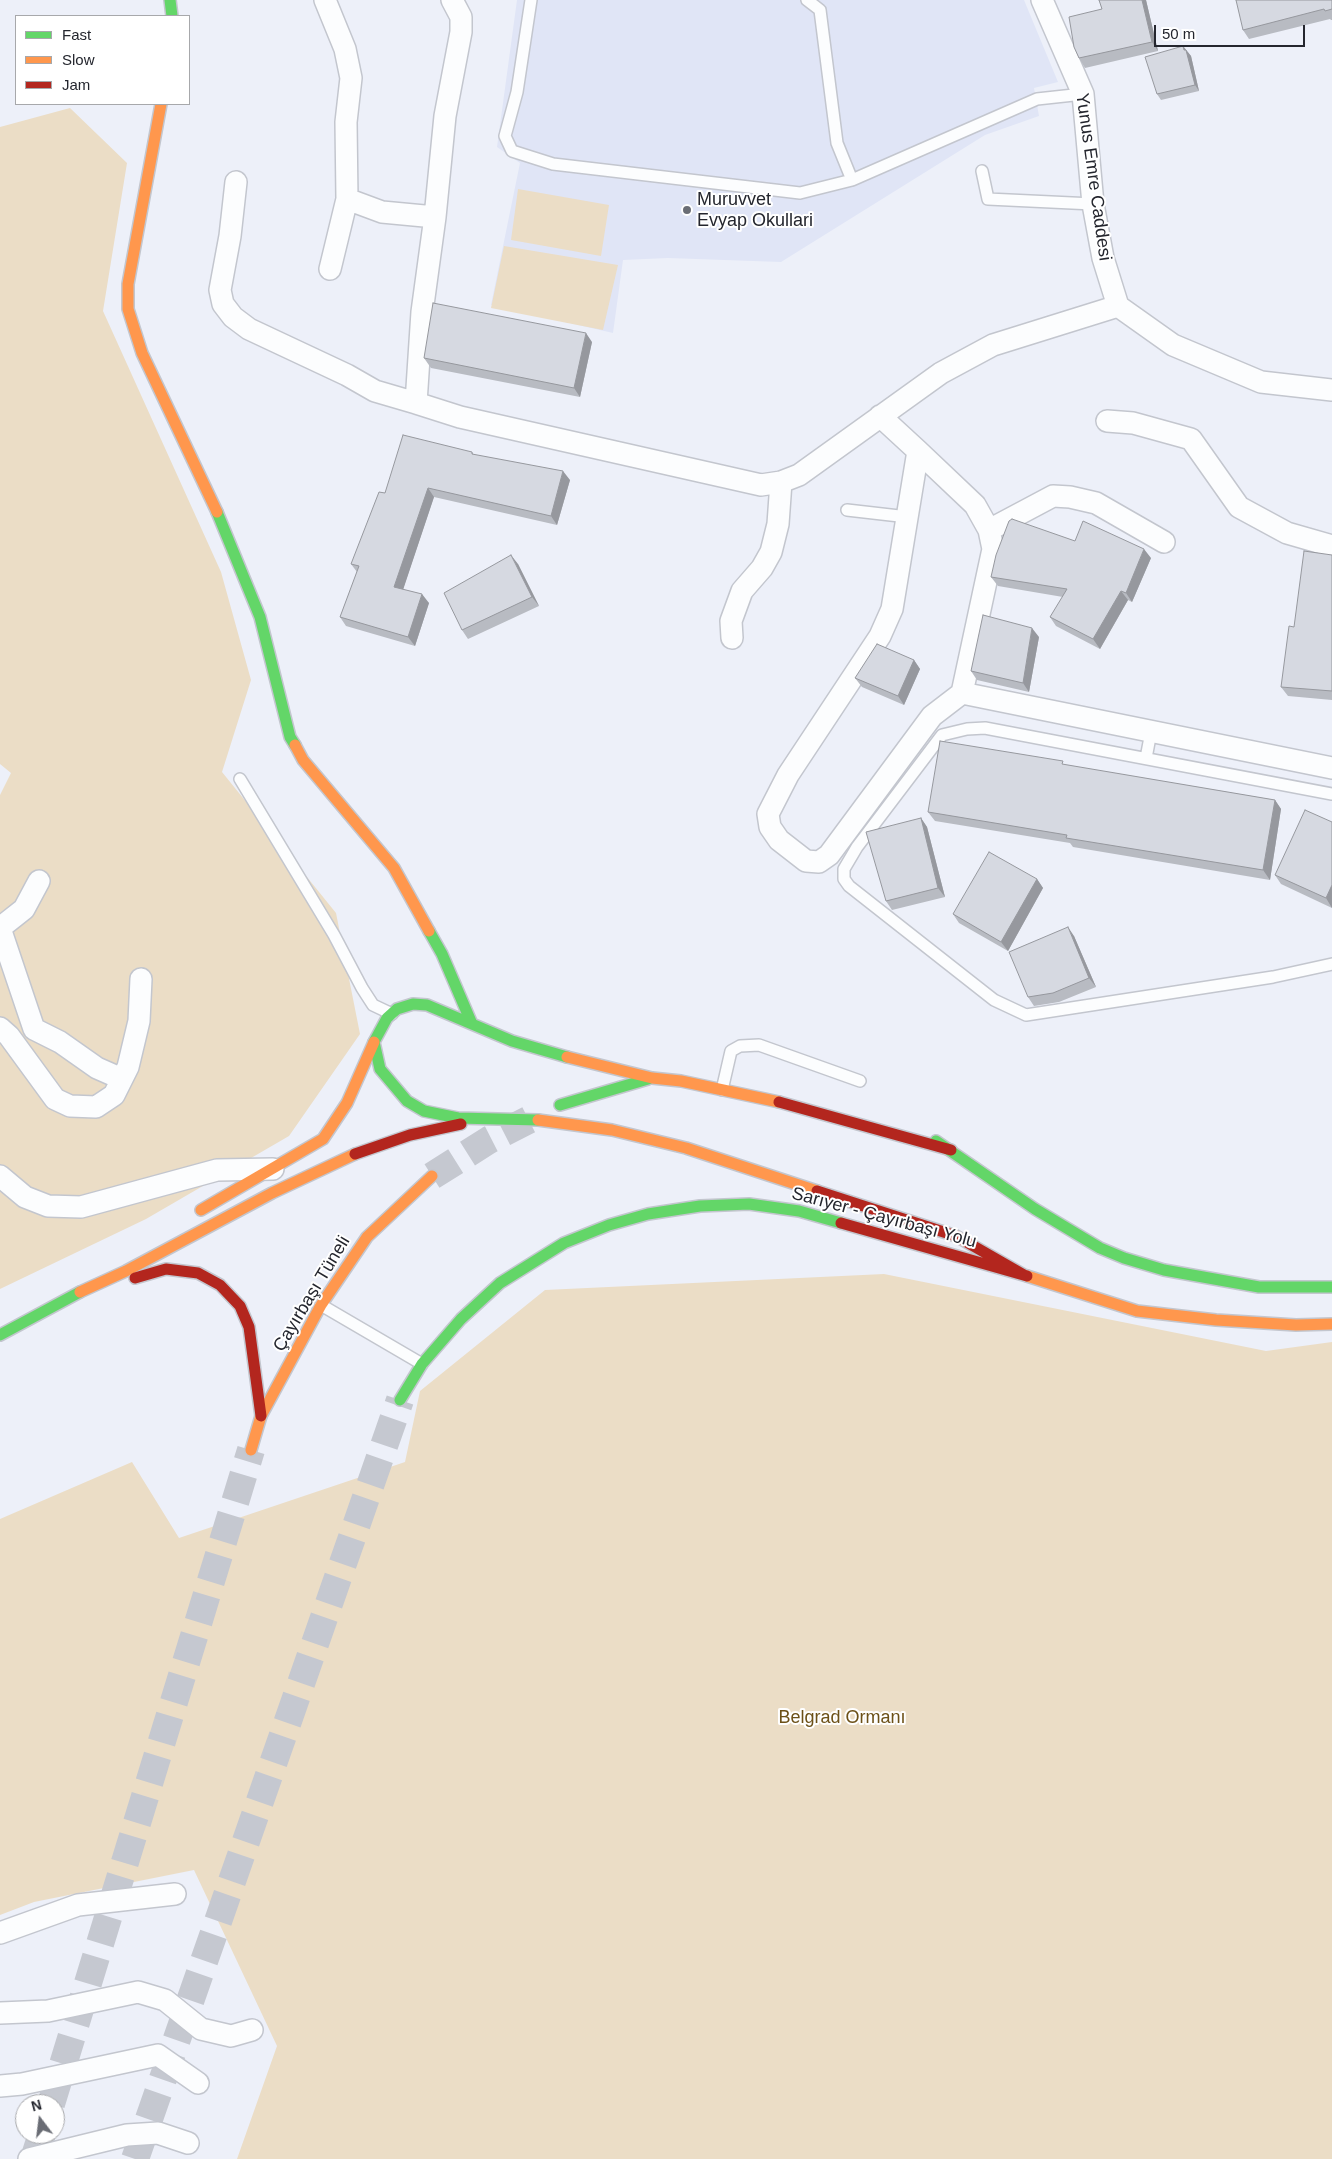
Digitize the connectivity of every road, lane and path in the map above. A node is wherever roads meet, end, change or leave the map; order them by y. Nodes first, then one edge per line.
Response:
1 (170, 0) edge
2 (325, 0) edge
3 (452, 0) edge
4 (531, 0) edge
5 (807, 0) edge
6 (1042, 0) edge
7 (172, 15) edge
8 (1083, 94) junction
9 (161, 105) edge
10 (982, 171) dead end
11 (852, 180) junction
12 (236, 182) dead end
13 (347, 199) junction
14 (1093, 204) junction
15 (435, 217) junction
16 (330, 269) dead end
17 (1118, 306) junction
18 (1332, 390) edge
19 (416, 403) junction
20 (880, 416) junction
21 (1107, 421) dead end
22 (918, 451) junction
23 (781, 482) junction
24 (847, 510) dead end
25 (908, 517) junction
26 (989, 530) junction
27 (1164, 542) dead end
28 (1332, 546) edge
29 (732, 638) dead end
30 (962, 694) junction
31 (1151, 732) junction
32 (1146, 758) junction
33 (1332, 768) edge
34 (240, 779) dead end
35 (1332, 794) edge
36 (39, 881) dead end
37 (0, 928) edge
38 (1332, 964) edge
39 (141, 979) dead end
40 (392, 1014) junction
41 (472, 1024) junction
42 (0, 1028) edge
43 (374, 1042) junction
44 (652, 1078) junction
45 (122, 1079) junction
46 (860, 1081) dead end
47 (722, 1092) junction
48 (829, 1103) dead end
49 (560, 1105) dead end
50 (792, 1105) junction
51 (505, 1118) junction
52 (920, 1130) dead end
53 (951, 1150) junction
54 (273, 1169) junction
55 (0, 1176) edge
56 (432, 1176) tunnel mouth
57 (190, 1216) dead end
58 (124, 1258) dead end
59 (1024, 1275) junction
60 (1332, 1287) edge
61 (80, 1292) junction
62 (321, 1305) junction
63 (1332, 1324) edge
64 (0, 1336) edge
65 (422, 1364) junction
66 (400, 1400) tunnel mouth
67 (261, 1416) junction
68 (250, 1450) tunnel mouth
69 (175, 1894) dead end
70 (0, 1933) edge
71 (0, 2013) edge
72 (252, 2030) dead end
73 (198, 2083) dead end
74 (0, 2086) edge
75 (188, 2143) dead end
76 (29, 2159) edge

1 - 7 main road
2 - 13 street
3 - 15 street
4 - 11 lane
5 - 11 lane
6 - 8 street, Yunus Emre Caddesi
8 - 11 lane
8 - 14 street, Yunus Emre Caddesi
9 - 41 main road
10 - 14 lane
12 - 19 street
13 - 15 street
13 - 16 street
14 - 17 street, Yunus Emre Caddesi
15 - 19 street
17 - 18 street
17 - 20 street
19 - 23 street
20 - 22 street
20 - 23 street
21 - 28 street
22 - 25 street
22 - 26 street
23 - 29 street
24 - 25 lane
25 - 30 street
26 - 27 street
26 - 30 street
30 - 31 street
31 - 32 lane
31 - 33 street
32 - 35 lane
32 - 38 lane
34 - 40 lane
36 - 37 street
37 - 45 street
39 - 45 street
40 - 41 main road
40 - 43 main road
41 - 44 main road
42 - 45 street
43 - 51 main road
43 - 54 main road
44 - 47 main road
44 - 49 main road
46 - 47 lane
47 - 50 main road
48 - 50 main road
50 - 53 main road
51 - 59 main road
51 - 61 main road
52 - 53 main road
53 - 60 main road
54 - 55 street
54 - 57 main road
56 - 62 main road, Çayırbaşı Tüneli
58 - 61 main road
59 - 63 main road, Sarıyer - Çayırbaşı Yolu
59 - 65 main road, Sarıyer - Çayırbaşı Yolu
61 - 64 main road
61 - 67 main road
62 - 65 lane
62 - 67 main road, Çayırbaşı Tüneli
65 - 66 main road, Sarıyer - Çayırbaşı Yolu
67 - 68 main road, Çayırbaşı Tüneli
69 - 70 street
71 - 72 street
73 - 74 street
75 - 76 street

